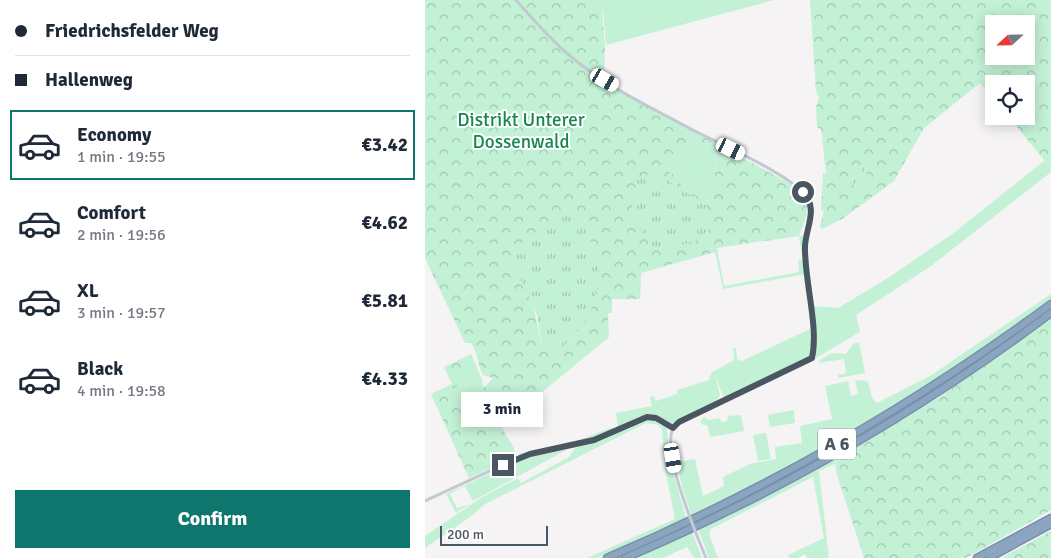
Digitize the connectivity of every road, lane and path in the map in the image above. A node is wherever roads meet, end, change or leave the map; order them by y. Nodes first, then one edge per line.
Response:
1 (516, 0) edge
2 (1051, 304) edge
3 (1051, 313) edge
4 (673, 428) junction
5 (425, 501) edge
6 (1051, 518) edge
7 (1051, 524) edge
8 (607, 558) edge
9 (625, 558) edge
10 (705, 558) edge
11 (977, 558) edge
12 (989, 558) edge

1 - 4 street
2 - 8 highway, A 6
3 - 9 highway, A 6
4 - 5 street
4 - 10 street, bridge
6 - 11 highway
7 - 12 highway

